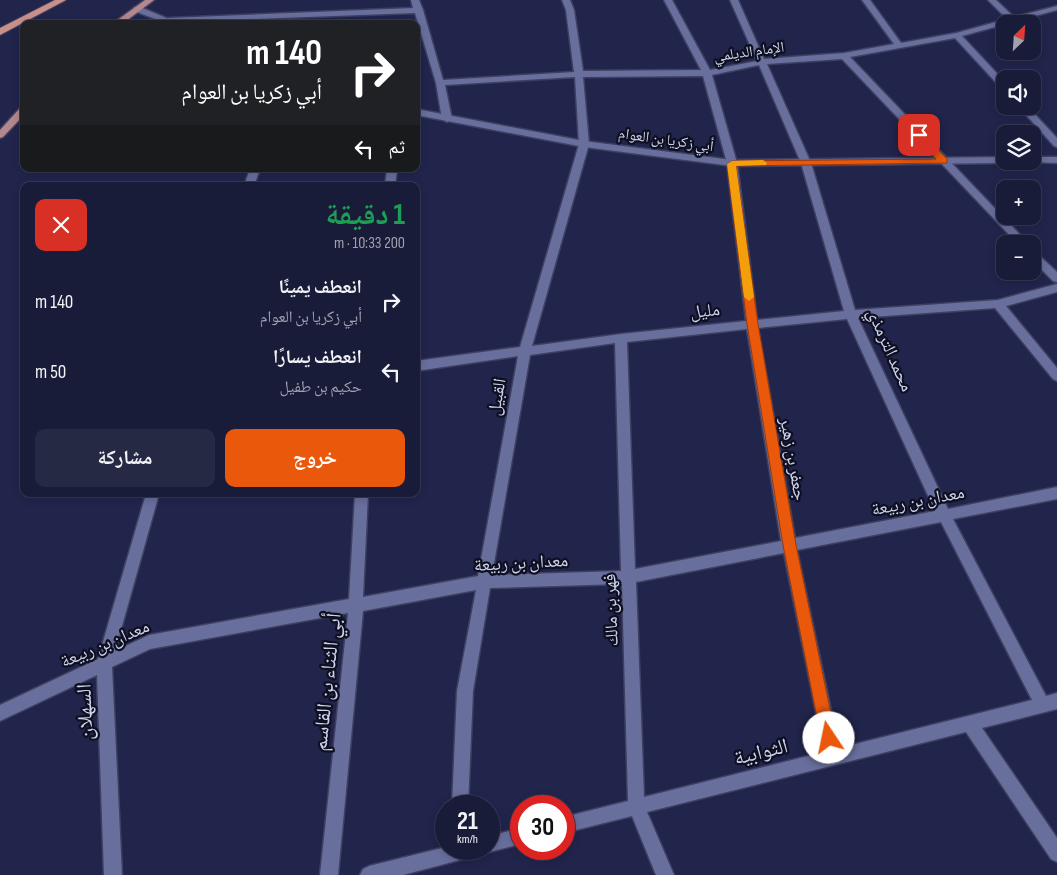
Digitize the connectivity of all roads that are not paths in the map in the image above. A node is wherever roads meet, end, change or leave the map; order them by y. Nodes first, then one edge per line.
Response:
1 (62, 0) edge
2 (150, 0) edge
3 (415, 0) edge
4 (566, 0) edge
5 (668, 0) edge
6 (734, 0) edge
7 (866, 0) edge
8 (992, 0) edge
9 (1057, 8) edge
10 (138, 9) junction
11 (419, 10) junction
12 (1008, 15) edge
13 (1031, 15) edge
14 (23, 20) edge
15 (122, 20) edge
16 (169, 20) joint
17 (20, 22) edge
18 (996, 25) edge
19 (0, 32) edge
20 (957, 35) junction
21 (899, 46) junction
22 (844, 56) junction
23 (763, 62) junction
24 (706, 72) junction
25 (579, 74) junction
26 (996, 77) edge
27 (440, 83) junction
28 (20, 112) edge
29 (420, 113) edge
30 (1030, 115) edge
31 (448, 119) junction
32 (0, 135) edge
33 (584, 144) junction
34 (1057, 144) edge
35 (996, 160) edge
36 (1041, 160) edge
37 (1057, 160) edge
38 (944, 161) junction
39 (806, 163) junction
40 (732, 164) junction
41 (1015, 235) edge
42 (1041, 262) edge
43 (1057, 278) edge
44 (1057, 288) edge
45 (998, 304) junction
46 (851, 314) junction
47 (752, 324) junction
48 (621, 338) junction
49 (525, 351) junction
50 (420, 365) edge
51 (1057, 376) edge
52 (1057, 493) edge
53 (151, 497) edge
54 (361, 497) edge
55 (944, 515) junction
56 (789, 545) junction
57 (628, 577) junction
58 (484, 582) junction
59 (356, 605) junction
60 (104, 663) junction
61 (1050, 702) edge
62 (0, 712) edge
63 (969, 723) junction
64 (833, 758) junction
65 (460, 795) edge
66 (636, 807) junction
67 (575, 822) edge
68 (1057, 853) edge
69 (435, 857) edge
70 (113, 875) edge
71 (329, 875) edge
72 (369, 875) edge
73 (665, 875) edge

1 - 14 highway
2 - 10 main road
3 - 11 street
4 - 25 street, القبيل
5 - 24 street, جعفر بن زهير
6 - 23 street, محمد الترمذي
7 - 21 street
8 - 12 street
9 - 13 street, الإمام الديلمي
10 - 15 main road
10 - 16 street
11 - 16 street
11 - 27 street
17 - 19 highway
18 - 20 street, الإمام الديلمي
20 - 21 street, الإمام الديلمي
20 - 26 street
21 - 22 street, الإمام الديلمي
22 - 23 street, الإمام الديلمي
22 - 38 street
23 - 24 street, الإمام الديلمي
23 - 39 street, محمد الترمذي
24 - 25 street, الإمام الديلمي
24 - 40 street, جعفر بن زهير
25 - 27 street, الإمام الديلمي
25 - 33 street, القبيل
27 - 31 street
28 - 32 main road
29 - 31 street, أبي زكريا بن العوام
30 - 34 street
31 - 33 street, أبي زكريا بن العوام
33 - 40 street, أبي زكريا بن العوام
33 - 49 street, القبيل
35 - 38 street, أبي زكريا بن العوام
36 - 37 street
38 - 39 street, أبي زكريا بن العوام
38 - 41 street
39 - 40 street, أبي زكريا بن العوام
39 - 46 street, محمد الترمذي
40 - 47 street, جعفر بن زهير
42 - 43 street
44 - 45 street, مليل
45 - 46 street, مليل
45 - 51 street
46 - 47 street, مليل
46 - 55 street, محمد الترمذي
47 - 48 street, مليل
47 - 56 street, جعفر بن زهير
48 - 49 street, مليل
48 - 57 street, فهر بن مالك
49 - 50 street, مليل
49 - 58 street, القبيل
52 - 55 street, معدان بن ربيعة
53 - 60 street, السهلان
54 - 59 street, أبي الثناء بن القاسم
55 - 56 street, معدان بن ربيعة
55 - 61 street, محمد الترمذي
56 - 57 street, معدان بن ربيعة
56 - 64 street, جعفر بن زهير
57 - 58 street, معدان بن ربيعة
57 - 66 street, فهر بن مالك
58 - 59 street, معدان بن ربيعة
58 - 65 street, القبيل
59 - 60 street, معدان بن ربيعة
59 - 71 street, أبي الثناء بن القاسم
60 - 62 street, معدان بن ربيعة
60 - 70 street, السهلان
61 - 63 street, الثوابية
63 - 64 street, الثوابية
63 - 68 street
64 - 66 street, الثوابية
66 - 67 street, الثوابية
66 - 73 street, فهر بن مالك
69 - 72 street

